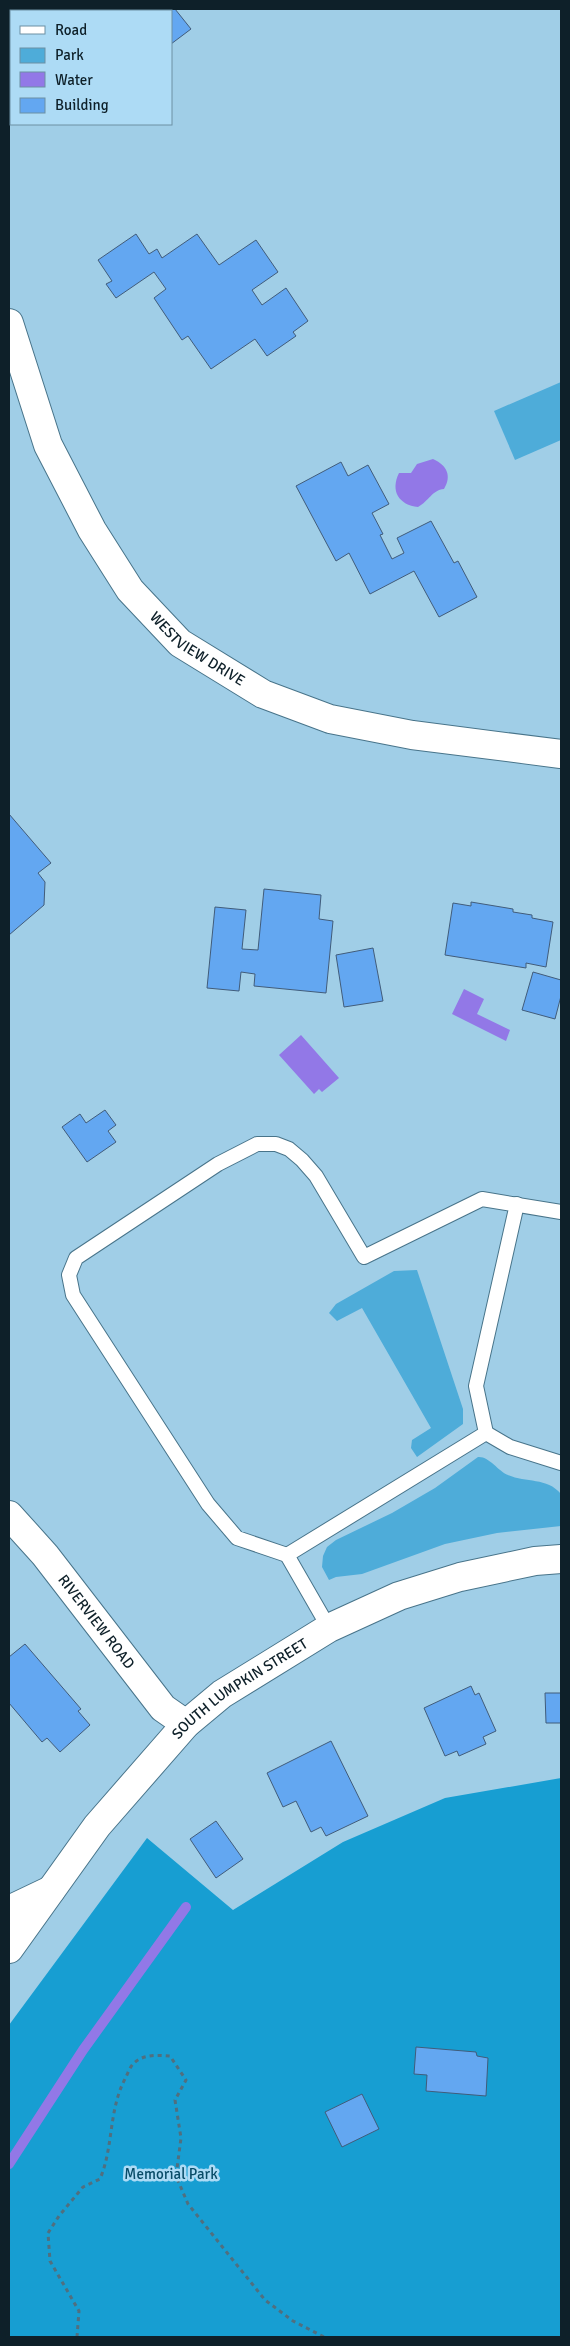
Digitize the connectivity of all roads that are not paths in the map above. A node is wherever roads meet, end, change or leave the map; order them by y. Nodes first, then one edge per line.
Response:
1 (9, 323) edge
2 (561, 754) edge
3 (517, 1204) junction
4 (561, 1212) edge
5 (486, 1433) junction
6 (557, 1462) edge
7 (9, 1515) edge
8 (287, 1555) junction
9 (561, 1559) edge
10 (329, 1628) junction
11 (186, 1724) junction
12 (51, 1890) junction
13 (9, 1910) edge
14 (9, 1949) edge

1 - 2 street, WESTVIEW DRIVE
3 - 4 lane
3 - 5 lane
3 - 8 lane
5 - 6 lane
5 - 8 lane
7 - 11 street, RIVERVIEW ROAD
8 - 10 lane
9 - 10 street, SOUTH LUMPKIN STREET
10 - 11 street, SOUTH LUMPKIN STREET
11 - 12 street, SOUTH LUMPKIN STREET
12 - 13 street
12 - 14 street, SOUTH LUMPKIN STREET

